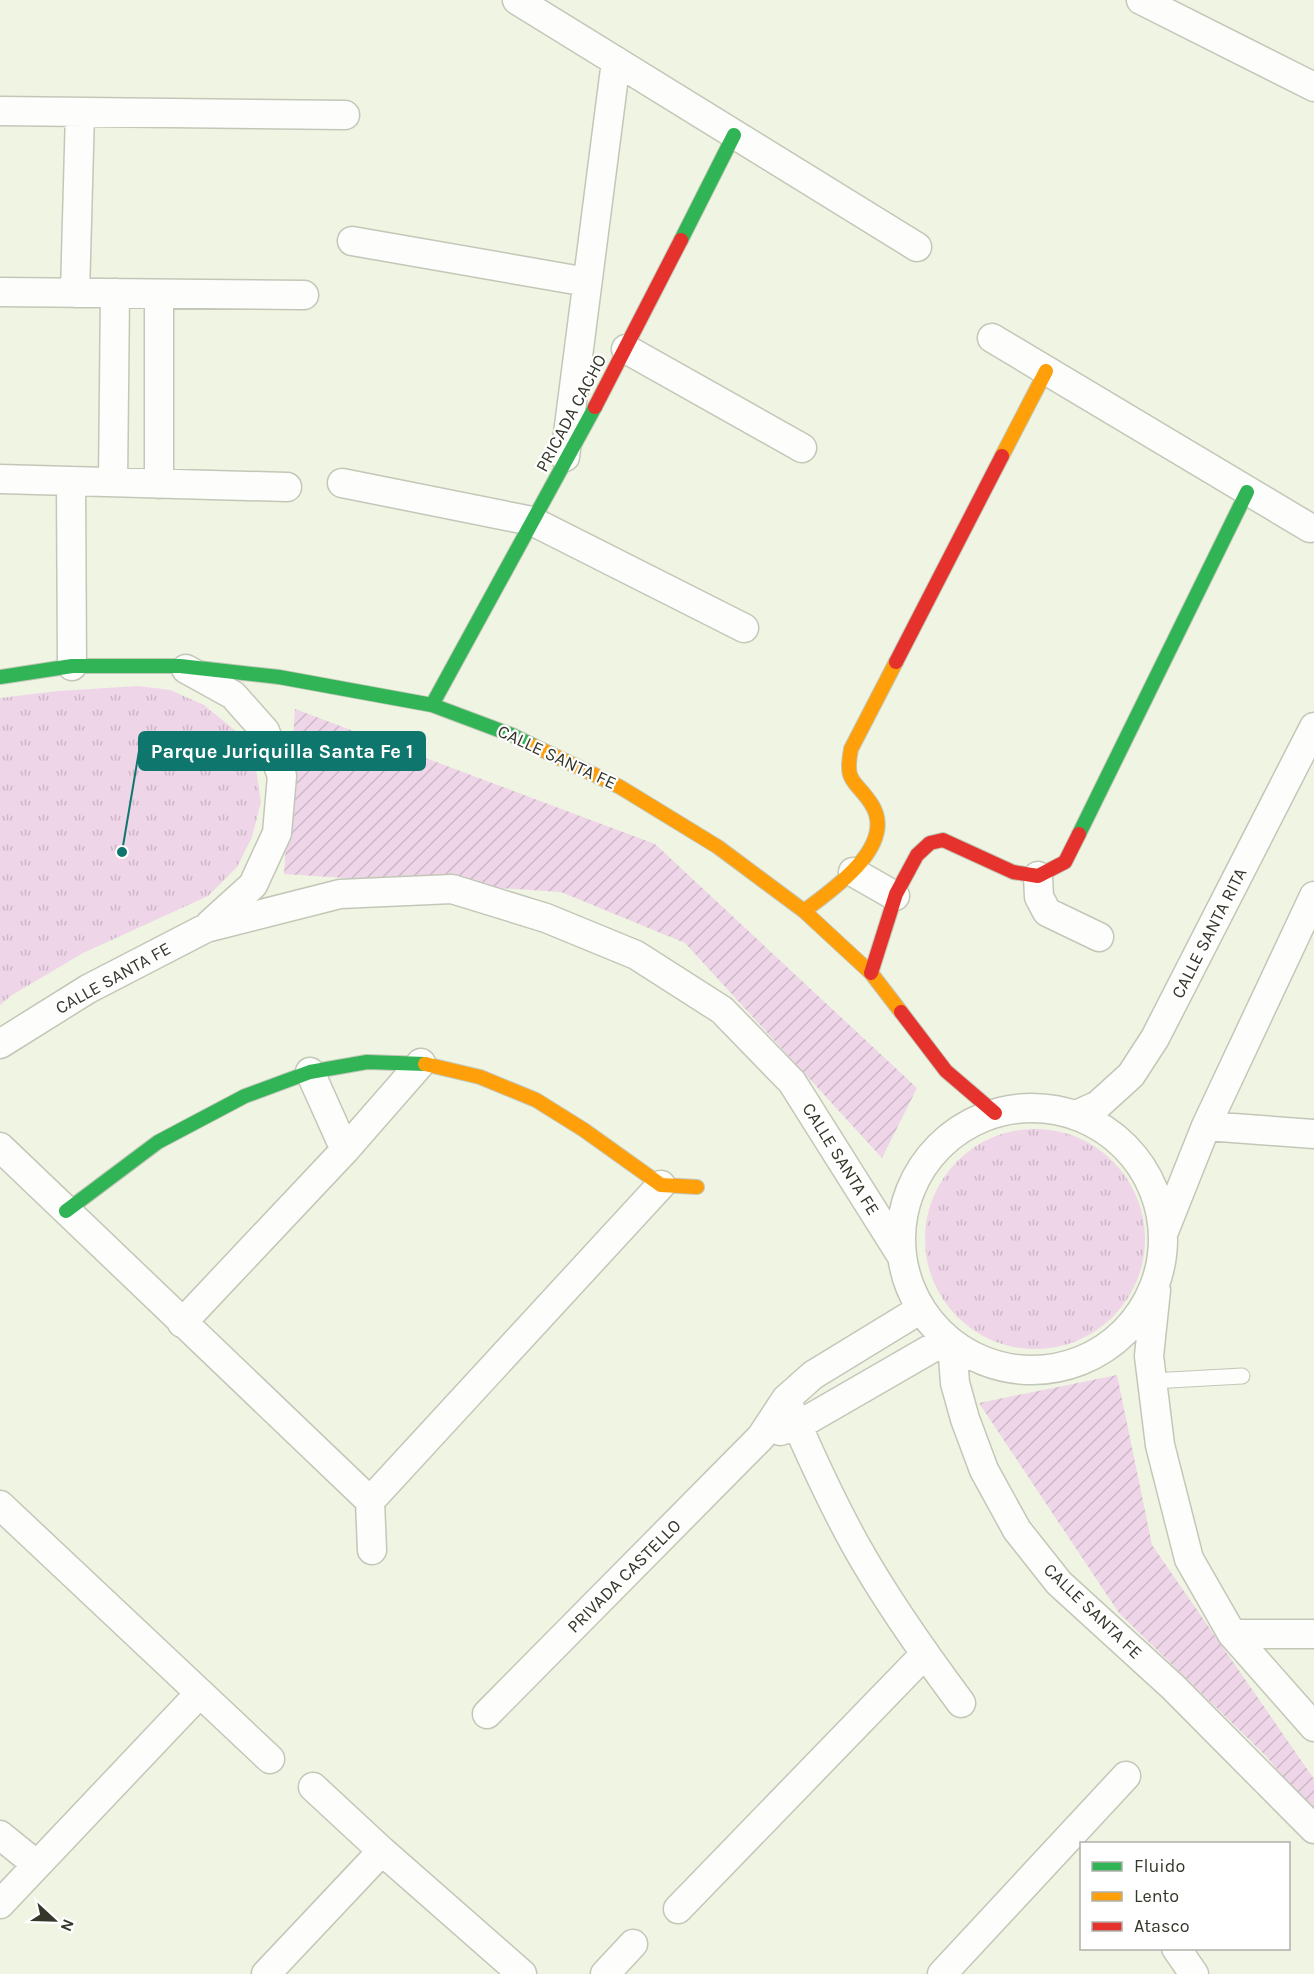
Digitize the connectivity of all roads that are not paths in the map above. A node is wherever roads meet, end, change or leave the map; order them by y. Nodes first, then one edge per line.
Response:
1 (517, 0) edge
2 (1141, 0) edge
3 (616, 62) junction
4 (1314, 87) edge
5 (0, 111) edge
6 (80, 112) junction
7 (345, 115) dead end
8 (734, 135) junction
9 (352, 241) dead end
10 (916, 247) dead end
11 (587, 282) junction
12 (0, 292) edge
13 (75, 292) junction
14 (115, 293) junction
15 (159, 294) junction
16 (304, 295) dead end
17 (992, 338) dead end
18 (626, 349) junction
19 (1046, 371) junction
20 (802, 448) dead end
21 (564, 465) junction
22 (0, 479) edge
23 (71, 481) junction
24 (113, 482) junction
25 (342, 483) dead end
26 (159, 484) junction
27 (287, 487) dead end
28 (1247, 492) junction
29 (532, 521) junction
30 (1310, 528) dead end
31 (744, 628) dead end
32 (72, 666) junction
33 (180, 666) junction
34 (0, 677) edge
35 (432, 705) junction
36 (1314, 727) edge
37 (853, 872) junction
38 (1038, 876) junction
39 (895, 896) junction
40 (1314, 896) edge
41 (804, 911) junction
42 (206, 928) junction
43 (1099, 937) dead end
44 (871, 973) junction
45 (0, 1044) edge
46 (421, 1063) junction
47 (310, 1072) junction
48 (995, 1113) junction
49 (1076, 1115) junction
50 (1206, 1126) junction
51 (1314, 1134) edge
52 (0, 1147) edge
53 (345, 1150) junction
54 (661, 1185) junction
55 (697, 1187) dead end
56 (66, 1211) junction
57 (1163, 1236) junction
58 (901, 1255) junction
59 (1158, 1276) junction
60 (921, 1309) junction
61 (182, 1323) junction
62 (949, 1342) junction
63 (1242, 1376) dead end
64 (1152, 1381) junction
65 (786, 1399) junction
66 (797, 1426) junction
67 (761, 1437) junction
68 (370, 1502) junction
69 (0, 1505) edge
70 (372, 1550) dead end
71 (1232, 1634) junction
72 (1314, 1634) edge
73 (925, 1654) junction
74 (200, 1693) junction
75 (961, 1703) dead end
76 (487, 1714) dead end
77 (1314, 1727) edge
78 (270, 1758) dead end
79 (1126, 1776) dead end
80 (313, 1787) dead end
81 (1314, 1829) edge
82 (0, 1835) edge
83 (1075, 1843) edge
84 (382, 1851) junction
85 (37, 1865) junction
86 (0, 1904) edge
87 (678, 1909) dead end
88 (633, 1944) dead end
89 (1177, 1950) edge
90 (266, 1974) edge
91 (522, 1974) edge
92 (605, 1974) edge
93 (942, 1974) edge
94 (1194, 1974) edge

1 - 3 street
2 - 4 street
3 - 8 street
3 - 11 street
5 - 6 street
6 - 7 street
6 - 13 street
8 - 10 street
8 - 18 street, PRICADA CACHO
9 - 11 street
11 - 21 street
12 - 13 street
13 - 14 street
14 - 15 street
14 - 24 street
15 - 16 street
15 - 26 street
17 - 19 street
18 - 20 street
18 - 21 street, PRICADA CACHO
19 - 28 street
19 - 37 street
21 - 29 street, PRICADA CACHO
22 - 23 street
23 - 24 street
23 - 32 street
24 - 26 street
25 - 29 street
26 - 27 street
28 - 30 street
28 - 38 street
29 - 31 street
29 - 35 street, PRICADA CACHO
32 - 33 street, CALLE SANTA FE
32 - 34 street, CALLE SANTA FE
33 - 35 street, CALLE SANTA FE
33 - 42 street
35 - 41 street, CALLE SANTA FE
36 - 49 street, CALLE SANTA RITA
37 - 39 street
37 - 41 street
38 - 39 street
38 - 43 street
39 - 44 street
40 - 50 street
41 - 44 street, CALLE SANTA FE
42 - 45 street, CALLE SANTA FE
42 - 58 street, CALLE SANTA FE
44 - 48 street, CALLE SANTA FE
46 - 47 street
46 - 53 street
46 - 54 street
47 - 53 street
47 - 56 street
48 - 49 street
48 - 58 street
49 - 57 street
50 - 51 street
50 - 57 street
52 - 56 street
53 - 61 street
54 - 55 street
54 - 68 street
56 - 61 street
57 - 59 street
58 - 60 street
59 - 62 street
59 - 64 street
60 - 62 street
60 - 65 street, PRIVADA CASTELLO
61 - 68 street
62 - 66 street, PRIVADA CASTELLO
62 - 81 street, CALLE SANTA FE
63 - 64 lane
64 - 71 street
65 - 66 street
65 - 67 street, PRIVADA CASTELLO
66 - 67 street, PRIVADA CASTELLO
66 - 73 street
67 - 76 street, PRIVADA CASTELLO
68 - 70 street
69 - 74 street
71 - 72 street
71 - 77 street
73 - 75 street
73 - 87 street
74 - 78 street
74 - 85 street
79 - 83 street
80 - 84 street
82 - 85 street
83 - 93 street
84 - 90 street
84 - 91 street
85 - 86 street
88 - 92 street
89 - 94 street

